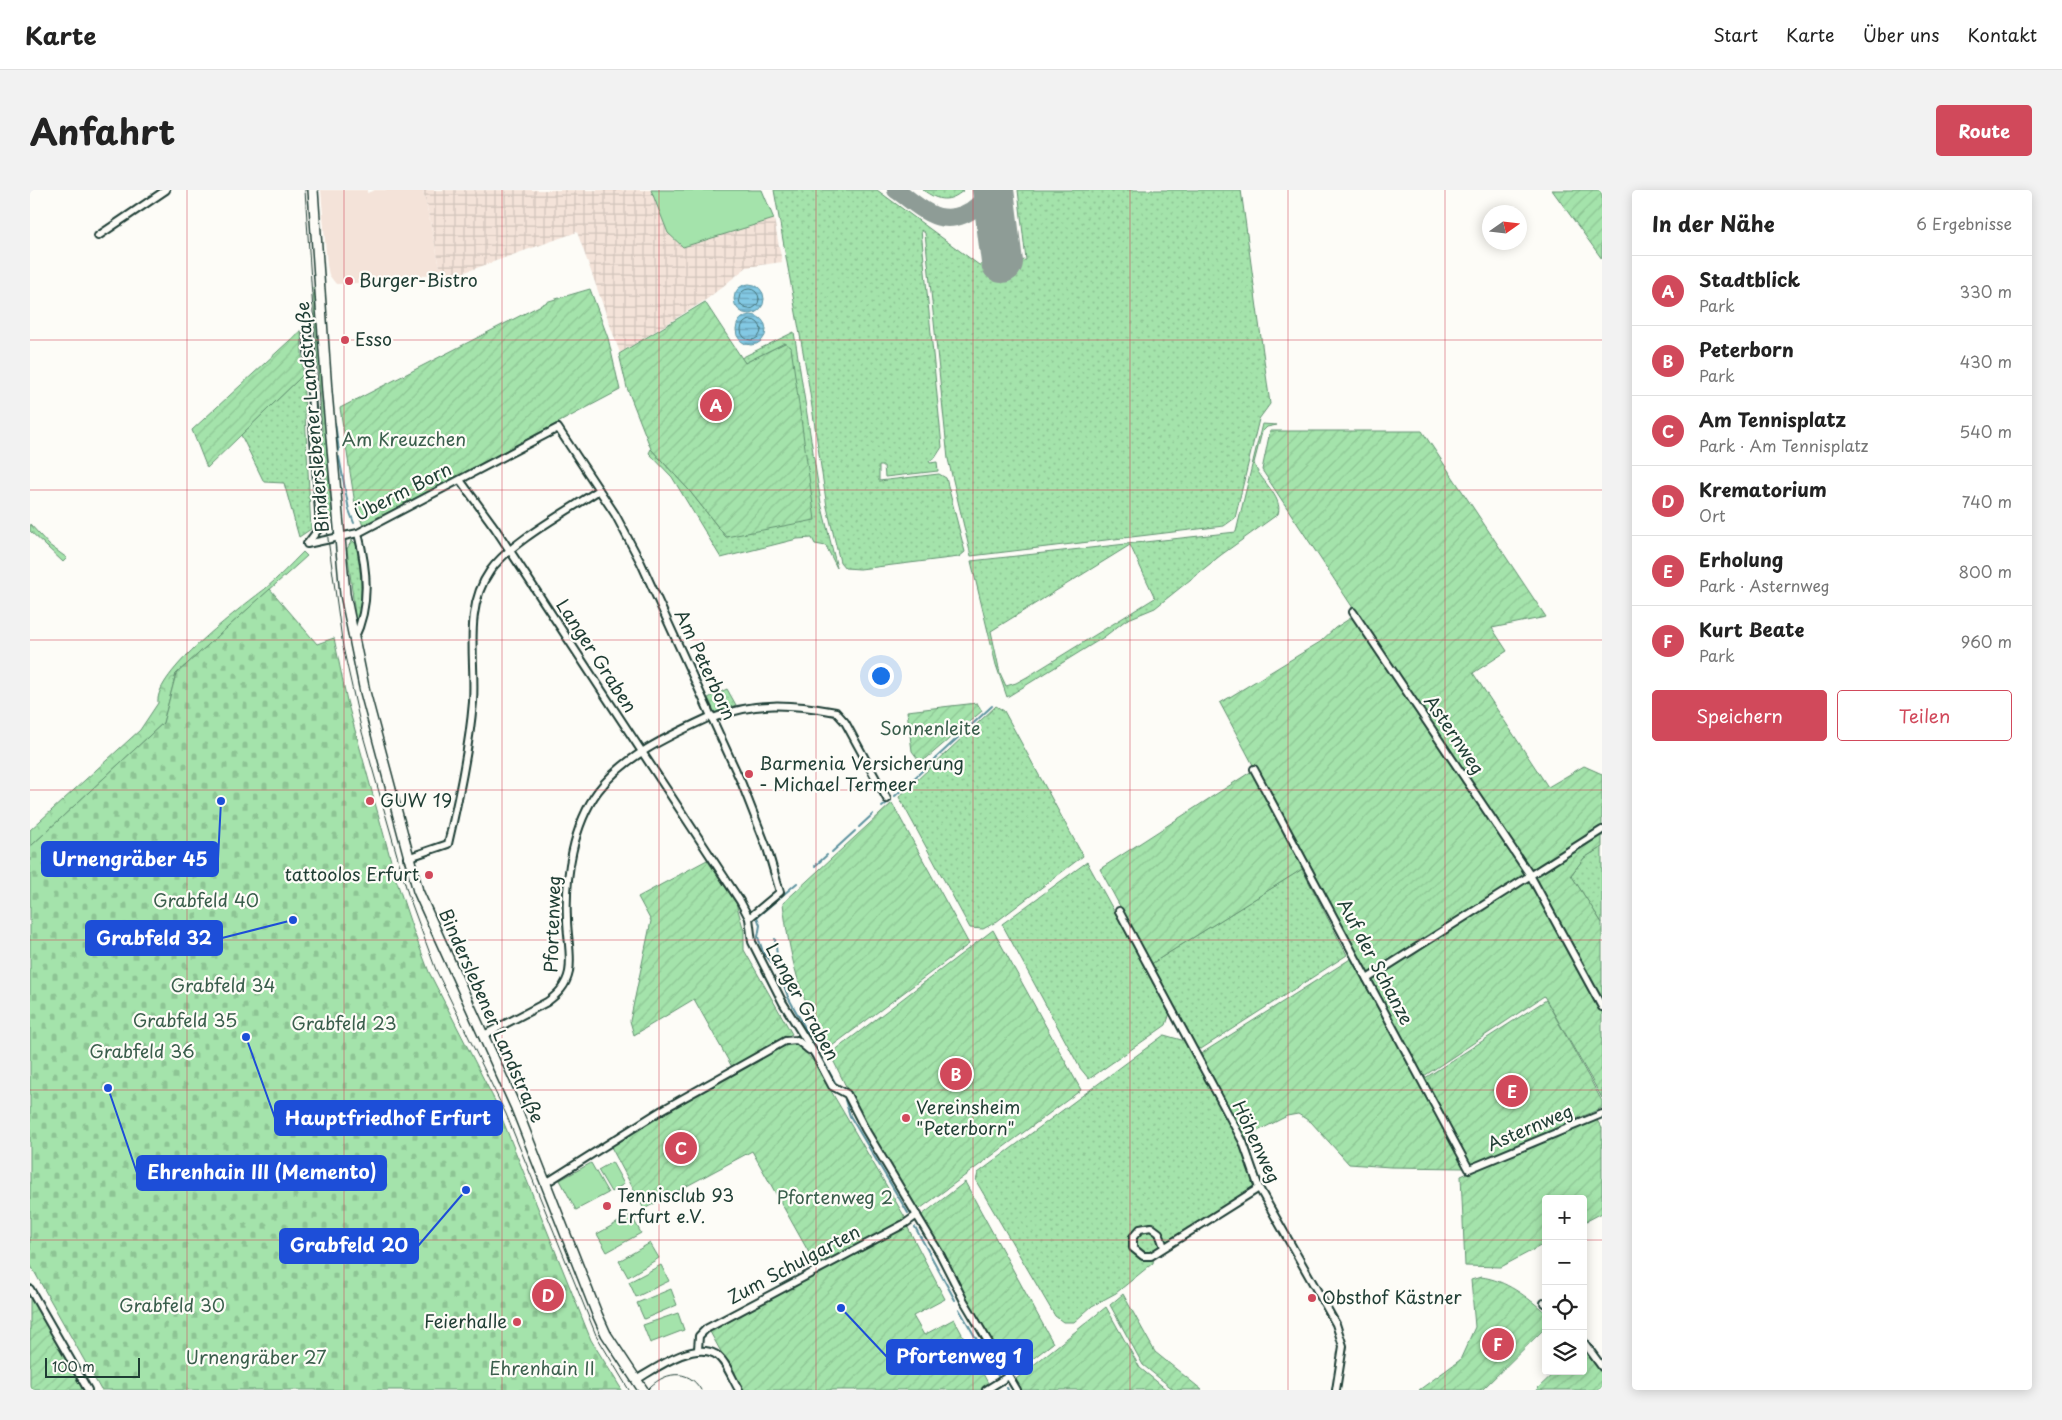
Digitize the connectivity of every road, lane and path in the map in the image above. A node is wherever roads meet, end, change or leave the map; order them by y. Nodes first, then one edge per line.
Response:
1 (166, 190) edge
2 (313, 190) edge
3 (98, 236) dead end
4 (307, 333) dead end
5 (558, 428) joint
6 (460, 480) junction
7 (599, 490) junction
8 (358, 533) junction
9 (340, 538) junction
10 (508, 551) junction
11 (1353, 612) dead end
12 (354, 640) junction
13 (712, 717) junction
14 (642, 753) junction
15 (1254, 769) dead end
16 (887, 799) dead end
17 (1602, 830) edge
18 (407, 858) junction
19 (1530, 876) junction
20 (1119, 911) dead end
21 (749, 918) junction
22 (1367, 978) junction
23 (1602, 1007) edge
24 (484, 1036) junction
25 (816, 1056) junction
26 (1602, 1114) edge
27 (1469, 1169) joint
28 (546, 1183) junction
29 (1260, 1188) junction
30 (917, 1215) junction
31 (1164, 1248) junction
32 (30, 1289) edge
33 (1587, 1346) edge
34 (698, 1349) junction
35 (1602, 1367) edge
36 (1007, 1377) junction
37 (636, 1380) junction
38 (88, 1390) edge
39 (643, 1390) edge
40 (739, 1390) edge
41 (986, 1390) edge
42 (1017, 1390) edge
43 (1336, 1390) edge

1 - 3 street
2 - 9 main road, Binderslebener Landstraße
4 - 9 street, Überm Born
5 - 6 street, Überm Born
5 - 7 street, Am Peterborn
6 - 8 street, Überm Born
6 - 10 street, Langer Graben
7 - 10 street
7 - 13 street, Am Peterborn
8 - 9 street, Überm Born
8 - 12 street, Binderslebener Landstraße
9 - 12 main road, Binderslebener Landstraße
10 - 14 street, Langer Graben
10 - 18 street
11 - 19 street, Asternweg
12 - 18 main road, Binderslebener Landstraße
13 - 14 street, Pfortenweg
13 - 16 street, Pfortenweg
13 - 21 street, Am Peterborn
14 - 21 street, Langer Graben
14 - 24 street, Pfortenweg
15 - 22 street, Auf der Schanze
17 - 19 street
18 - 24 main road, Binderslebener Landstraße
19 - 22 street
19 - 23 street, Asternweg
20 - 29 street, Höhenweg
21 - 25 street, Langer Graben
22 - 27 street, Auf der Schanze
24 - 28 main road, Binderslebener Landstraße
25 - 28 street
25 - 30 street, Langer Graben
26 - 27 street, Asternweg
28 - 37 main road, Binderslebener Landstraße
29 - 31 street
29 - 43 street, Höhenweg
30 - 34 street, Zum Schulgarten
30 - 36 street, Langer Graben
31 - 31 street
32 - 38 street
33 - 35 street
34 - 37 street
34 - 40 street
36 - 41 street
36 - 42 street, Langer Graben
37 - 39 main road, Binderslebener Landstraße

